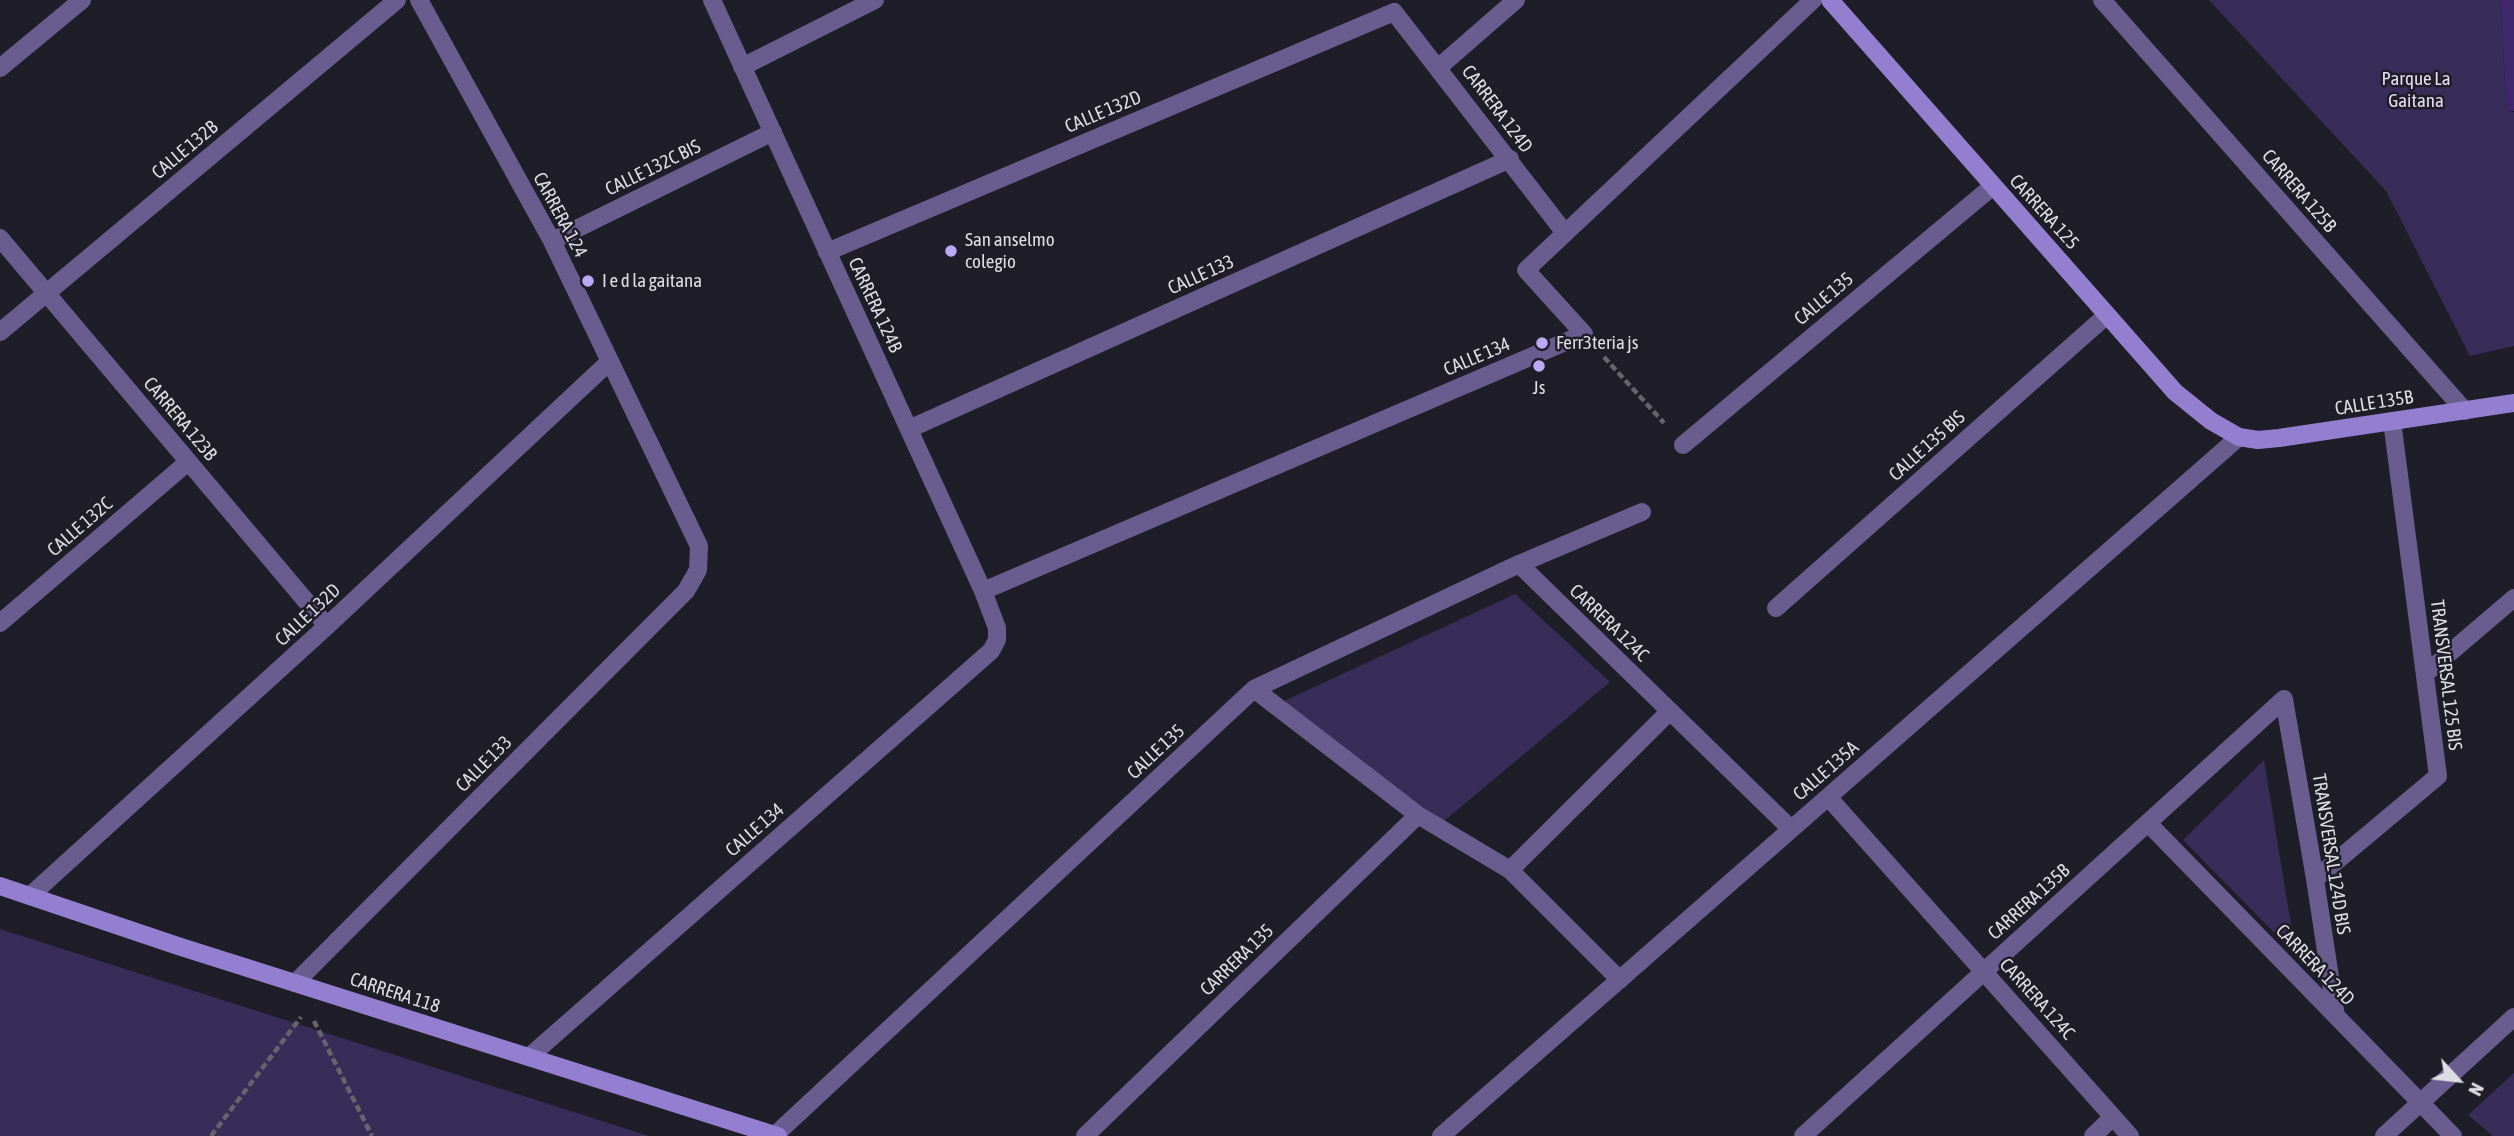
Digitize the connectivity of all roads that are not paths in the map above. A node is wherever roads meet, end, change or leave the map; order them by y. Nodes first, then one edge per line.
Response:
1 (82, 0) edge
2 (397, 0) edge
3 (419, 0) edge
4 (712, 0) edge
5 (875, 0) edge
6 (1516, 0) edge
7 (1813, 0) edge
8 (1830, 0) edge
9 (2102, 0) edge
10 (1394, 12) joint
11 (743, 66) junction
12 (1439, 67) junction
13 (0, 68) edge
14 (772, 132) junction
15 (1510, 159) junction
16 (1993, 186) junction
17 (1565, 233) junction
18 (0, 238) edge
19 (552, 242) junction
20 (827, 252) junction
21 (46, 293) junction
22 (2107, 315) junction
23 (0, 332) edge
24 (609, 362) junction
25 (2514, 403) edge
26 (2465, 411) junction
27 (2392, 421) junction
28 (909, 429) junction
29 (2239, 437) junction
30 (1683, 444) road end
31 (188, 461) junction
32 (1642, 512) dead end
33 (1519, 564) junction
34 (698, 570) joint
35 (983, 591) junction
36 (2514, 598) edge
37 (1776, 608) dead end
38 (0, 624) edge
39 (327, 626) junction
40 (998, 628) joint
41 (2425, 674) junction
42 (1254, 689) junction
43 (2284, 699) joint
44 (1670, 711) junction
45 (1828, 797) junction
46 (1418, 815) junction
47 (2148, 823) junction
48 (1791, 829) junction
49 (1510, 870) junction
50 (2315, 879) junction
51 (0, 886) edge
52 (31, 895) junction
53 (1984, 972) junction
54 (1620, 980) junction
55 (295, 983) junction
56 (2336, 1016) junction
57 (2514, 1017) edge
58 (529, 1057) junction
59 (2420, 1103) junction
60 (2113, 1117) junction
61 (777, 1136) edge
62 (1085, 1136) edge
63 (1441, 1136) edge
64 (1803, 1136) edge
65 (2093, 1136) edge
66 (2130, 1136) edge
67 (2384, 1136) edge
68 (2453, 1136) edge

1 - 13 street
2 - 21 street, CALLE 132B
3 - 19 street, CARRERA 124
4 - 11 street, CARRERA 124B
5 - 11 street
6 - 12 street
7 - 17 street
8 - 16 main road, CARRERA 125
9 - 26 street, CARRERA 125B
10 - 12 street, CARRERA 124D
10 - 20 street, CALLE 132D
11 - 14 street, CARRERA 124B
12 - 15 street, CARRERA 124D
14 - 19 street, CALLE 132C BIS
14 - 20 street, CARRERA 124B
15 - 17 street, CARRERA 124D
15 - 28 street, CALLE 133
16 - 22 main road, CARRERA 125
16 - 30 street, CALLE 135
17 - 35 street, CALLE 134
18 - 21 street, CARRERA 123B
19 - 24 street, CARRERA 124
20 - 28 street, CARRERA 124B
21 - 23 street, CALLE 132B
21 - 31 street, CARRERA 123B
22 - 29 main road, CARRERA 125
22 - 37 street, CALLE 135 BIS
24 - 34 street, CARRERA 124
24 - 39 street, CALLE 132D
25 - 26 main road, CALLE 135B
26 - 27 main road, CALLE 135B
27 - 29 main road, CALLE 135B
27 - 41 street, TRANSVERSAL 125 BIS
28 - 35 street, CARRERA 124B
29 - 45 street, CALLE 135A
31 - 38 street, CALLE 132C
31 - 39 street, CARRERA 123B
32 - 33 street, CALLE 135
33 - 42 street, CALLE 135
33 - 44 street, CARRERA 124C
34 - 55 street, CALLE 133
35 - 40 street, CARRERA 124B
36 - 41 street
39 - 52 street, CALLE 132D
40 - 58 street, CALLE 134
41 - 50 street, TRANSVERSAL 125 BIS
42 - 46 street
42 - 61 street, CALLE 135
43 - 47 street, CARRERA 135B
43 - 50 street, TRANSVERSAL 124D BIS
44 - 48 street, CARRERA 124C
44 - 49 street
45 - 48 street, CALLE 135A
45 - 53 street, CARRERA 124C
46 - 49 street
46 - 62 street, CARRERA 135
47 - 53 street, CARRERA 135B
47 - 56 street, CARRERA 124D
48 - 54 street, CALLE 135A
49 - 54 street
50 - 56 street, TRANSVERSAL 124D BIS
51 - 52 main road, CARRERA 118
52 - 55 main road, CARRERA 118
53 - 60 street, CARRERA 124C
53 - 64 street, CARRERA 135B
54 - 63 street, CALLE 135A
55 - 58 main road, CARRERA 118
56 - 59 street, CARRERA 124D
57 - 59 street
58 - 61 main road, CARRERA 118
59 - 67 street
59 - 68 street, CARRERA 124D
60 - 65 street
60 - 66 street, CARRERA 124C

